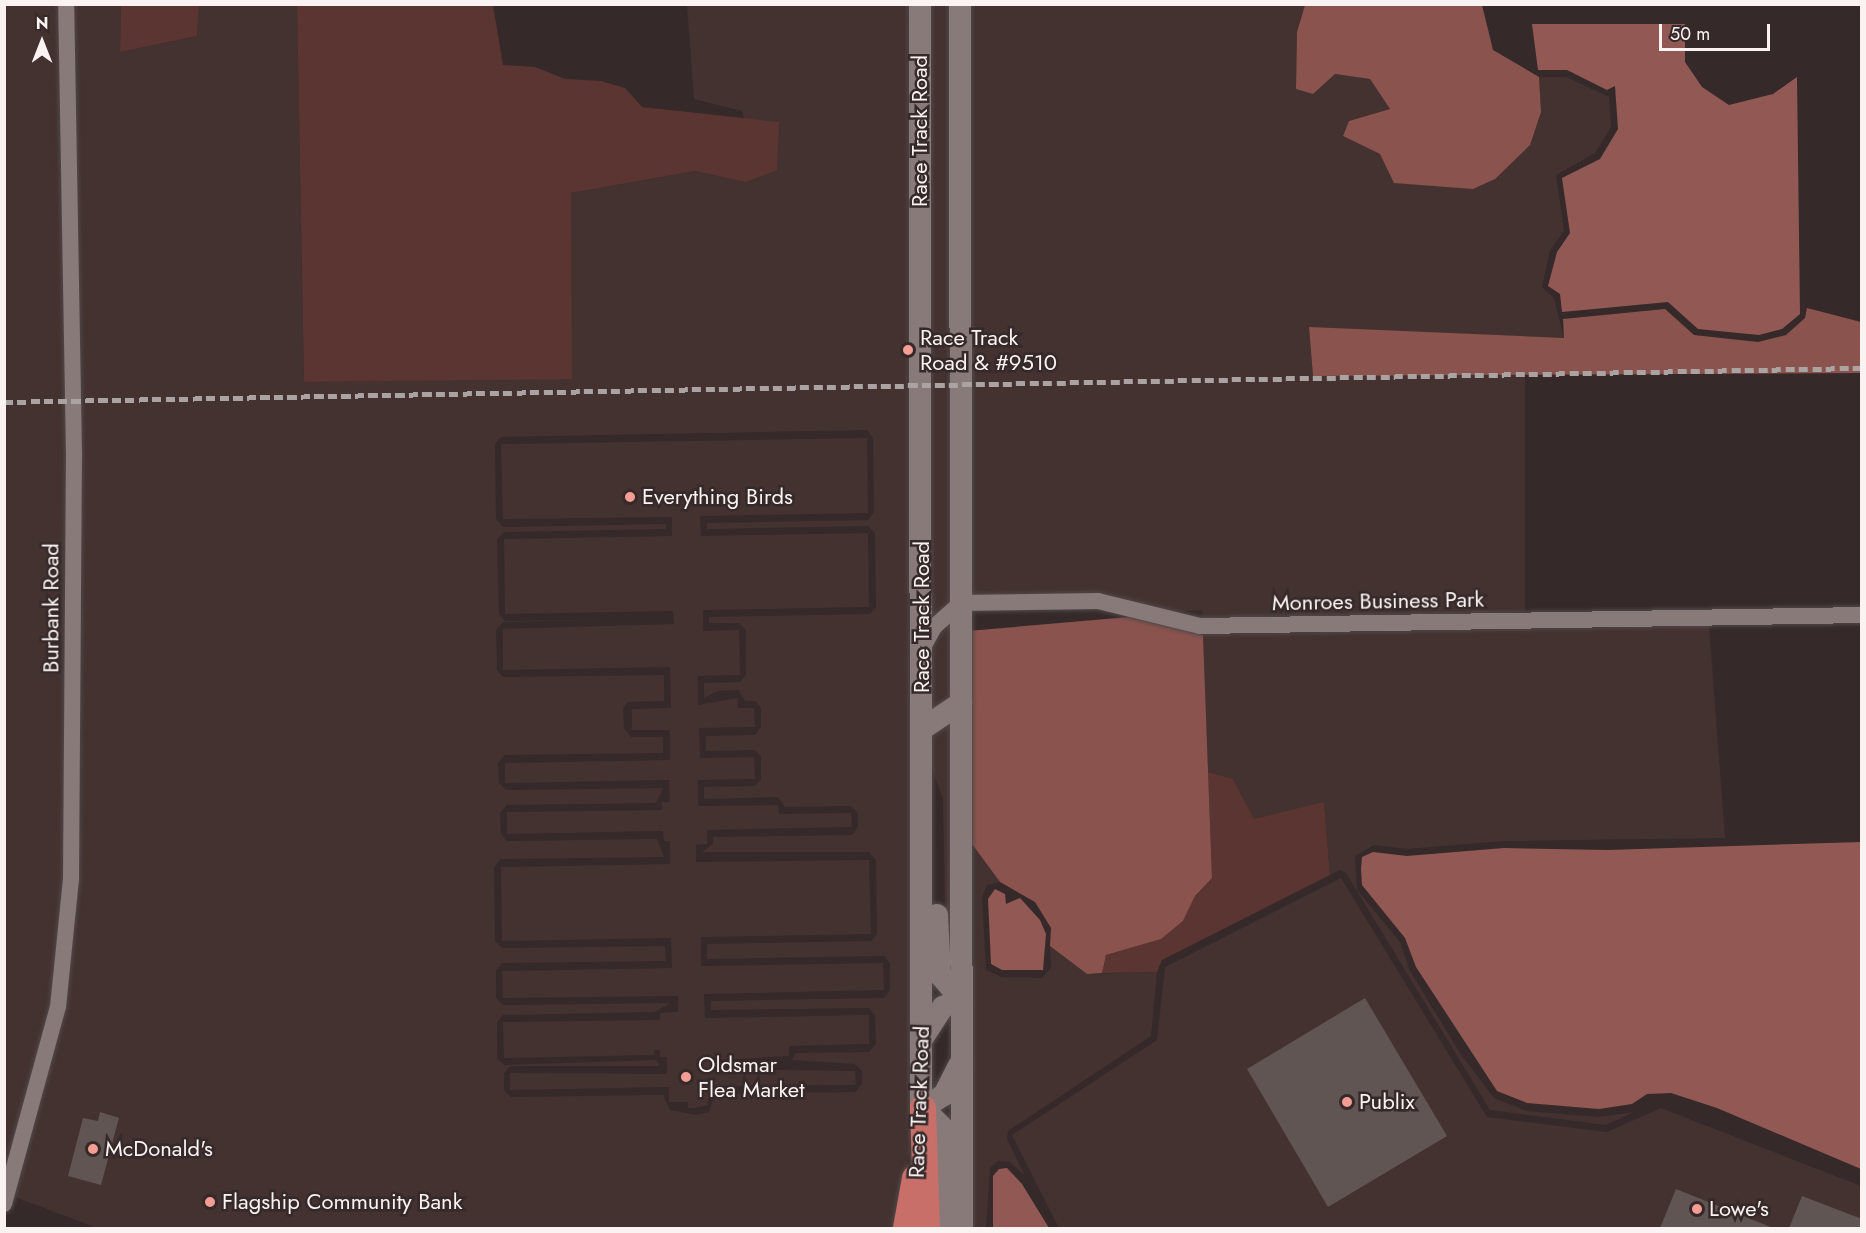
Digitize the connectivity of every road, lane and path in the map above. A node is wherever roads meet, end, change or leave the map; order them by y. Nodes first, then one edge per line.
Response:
1 (66, 4) edge
2 (920, 4) edge
3 (960, 4) edge
4 (961, 603) junction
5 (1862, 615) edge
6 (922, 649) junction
7 (961, 703) junction
8 (922, 729) junction
9 (922, 763) junction
10 (961, 999) junction
11 (922, 1039) junction
12 (962, 1061) junction
13 (923, 1108) junction
14 (915, 1178) junction
15 (4, 1204) edge
16 (906, 1228) edge
17 (916, 1228) edge
18 (927, 1228) edge
19 (946, 1228) edge
20 (962, 1228) edge

1 - 15 street, Burbank Road
2 - 6 main road, Race Track Road
3 - 4 main road, Race Track Road
4 - 5 street, Monroes Business Park
4 - 6 street
4 - 7 main road, Race Track Road
6 - 8 main road, Race Track Road
7 - 8 main road
7 - 10 main road, Race Track Road
8 - 9 main road, Race Track Road
9 - 10 main road
9 - 11 main road, Race Track Road
10 - 11 main road
10 - 12 main road, Race Track Road
11 - 13 main road, Race Track Road
12 - 13 main road
12 - 20 main road, Race Track Road
13 - 14 main road, Race Track Road
13 - 18 main road
13 - 19 main road
14 - 16 main road
14 - 17 main road, Race Track Road

